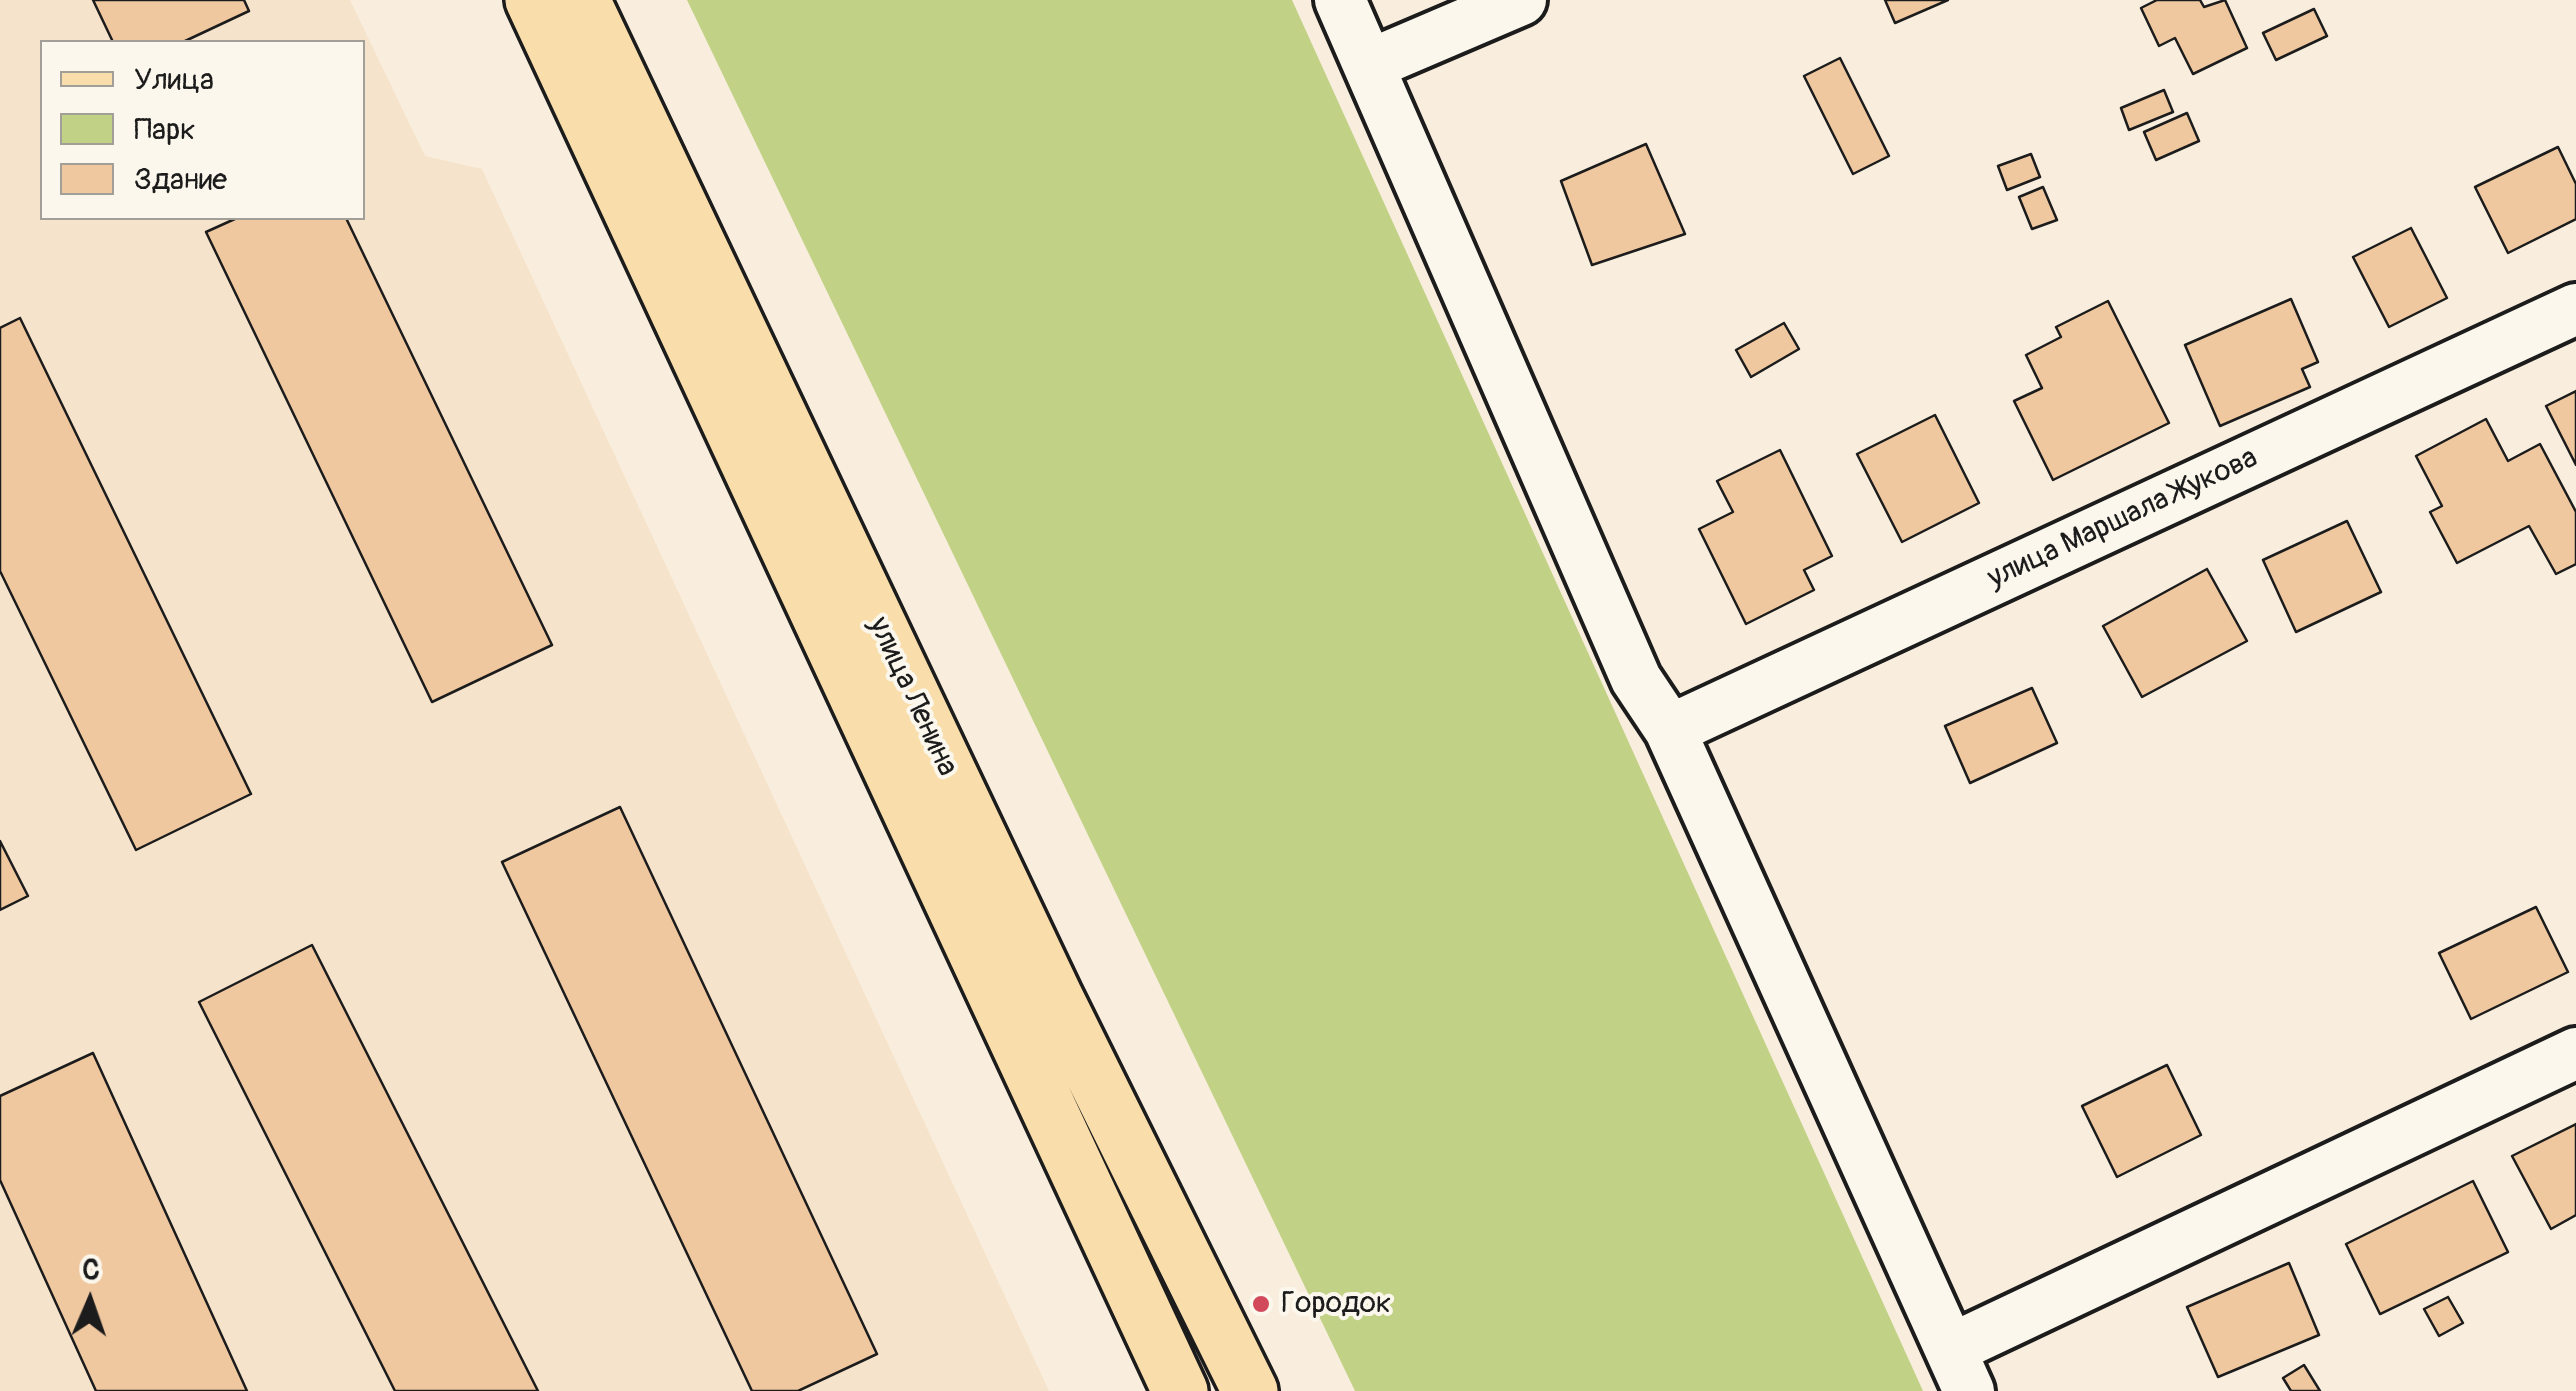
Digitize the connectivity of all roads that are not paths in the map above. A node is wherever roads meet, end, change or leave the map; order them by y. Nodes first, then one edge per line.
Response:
1 (533, 0) edge
2 (582, 0) edge
3 (1340, 0) edge
4 (1521, 0) edge
5 (1369, 65) junction
6 (2576, 309) edge
7 (1670, 730) junction
8 (2576, 1053) edge
9 (1960, 1370) edge
10 (1180, 1391) edge
11 (1250, 1391) edge

1 - 10 main road, улица Ленина
2 - 11 main road, улица Ленина
3 - 5 street
4 - 5 street
5 - 7 street
6 - 7 street, улица Маршала Жукова
7 - 9 street
8 - 9 street

